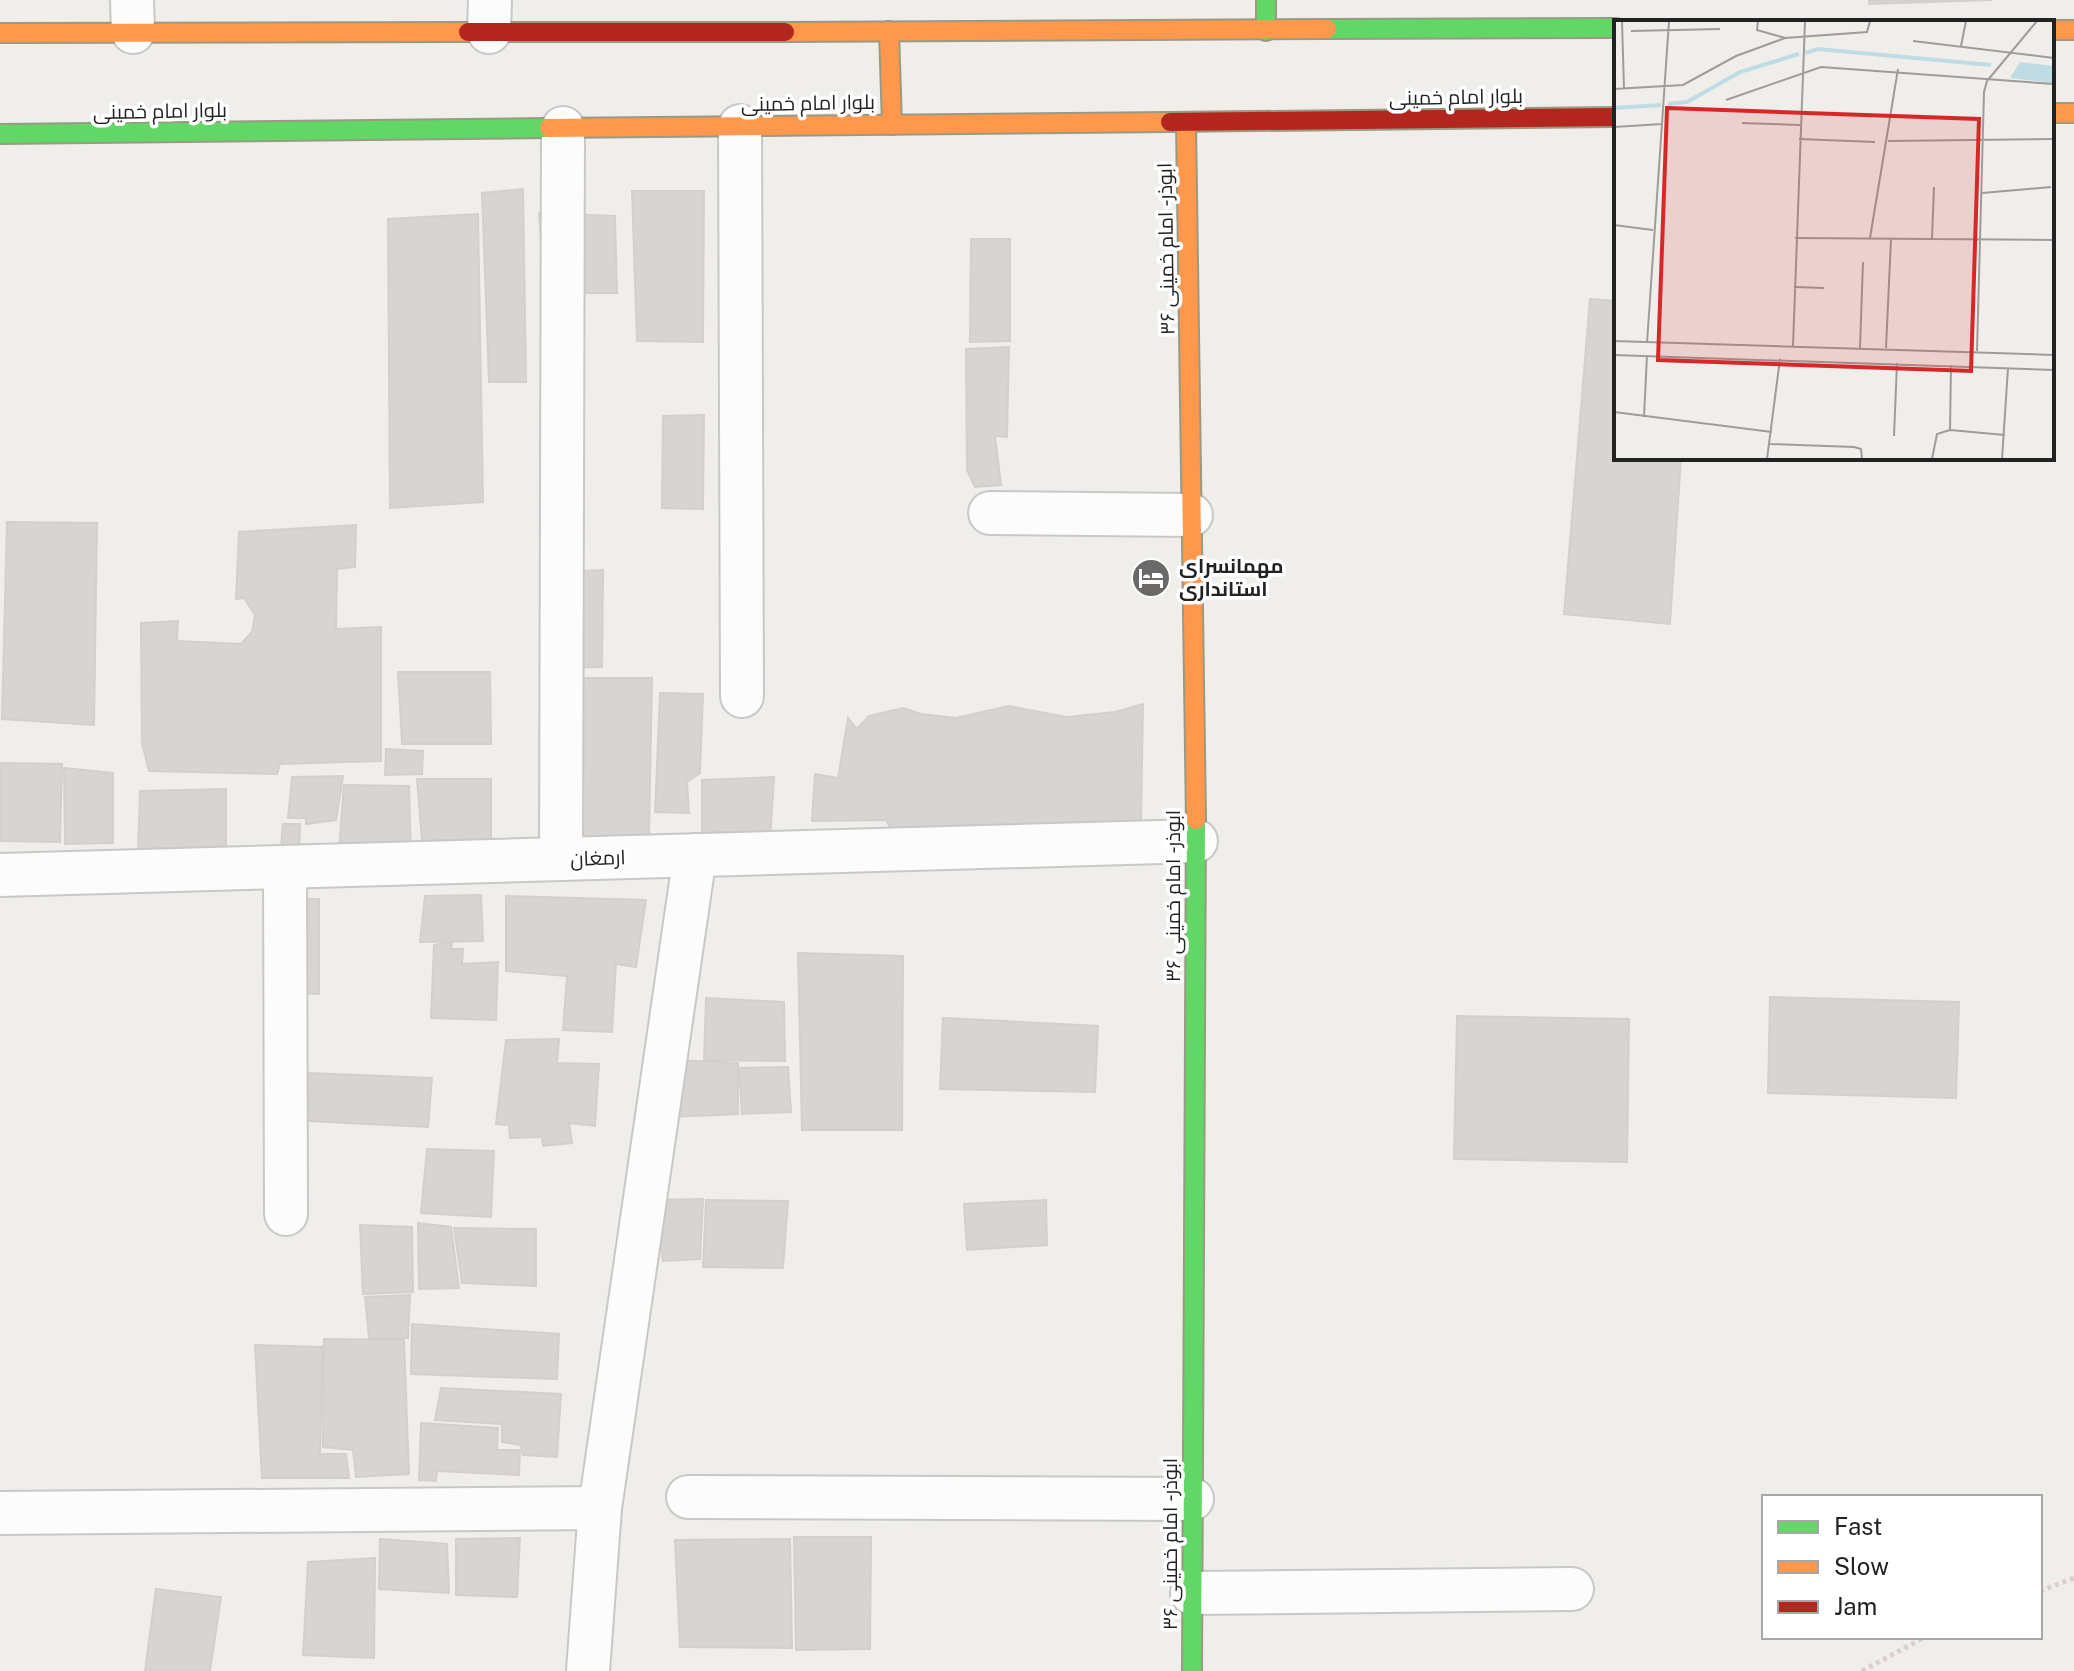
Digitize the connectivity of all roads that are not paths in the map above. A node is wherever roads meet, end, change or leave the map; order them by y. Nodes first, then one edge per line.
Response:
1 (1266, 0) edge
2 (133, 16) edge
3 (490, 16) edge
4 (1614, 28) edge
5 (889, 31) junction
6 (1266, 31) junction
7 (0, 33) edge
8 (1614, 117) edge
9 (1186, 122) junction
10 (892, 125) junction
11 (740, 126) junction
12 (563, 128) junction
13 (0, 134) edge
14 (990, 513) dead end
15 (1191, 515) junction
16 (742, 696) dead end
17 (1196, 841) junction
18 (695, 855) junction
19 (561, 859) junction
20 (285, 868) junction
21 (0, 875) edge
22 (286, 1214) dead end
23 (688, 1497) dead end
24 (1192, 1499) junction
25 (600, 1508) junction
26 (0, 1513) edge
27 (1572, 1589) dead end
28 (1192, 1593) junction
29 (588, 1671) edge
30 (1192, 1671) edge

1 - 6 main road
2 - 3 main road
2 - 7 main road
3 - 5 main road
4 - 6 main road
5 - 6 main road
5 - 10 main road
8 - 9 main road, بلوار امام خمینی
9 - 10 main road, بلوار امام خمینی
9 - 15 main road, ابوذر - امام خمینی ۳۶
10 - 11 main road, بلوار امام خمینی
11 - 12 main road, بلوار امام خمینی
11 - 16 street
12 - 13 main road, بلوار امام خمینی
12 - 19 street
14 - 15 street
15 - 17 main road, ابوذر - امام خمینی ۳۶
17 - 18 street, ارمغان
17 - 24 main road, ابوذر - امام خمینی ۳۶
18 - 19 street, ارمغان
18 - 25 street
19 - 20 street, ارمغان
20 - 21 street, ارمغان
20 - 22 street
23 - 24 street
24 - 28 main road, ابوذر - امام خمینی ۳۶
25 - 26 street
25 - 29 street
27 - 28 street
28 - 30 main road, ابوذر - امام خمینی ۳۶

